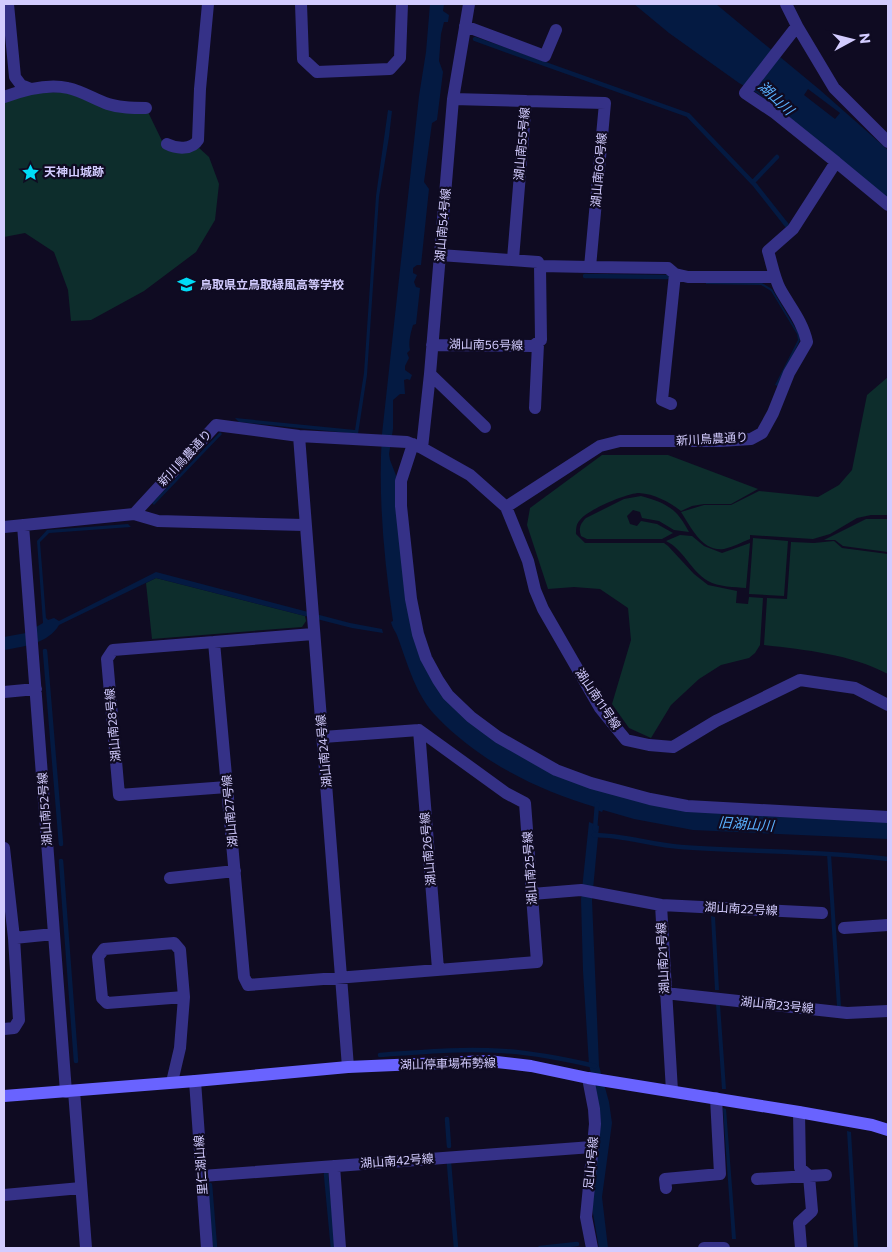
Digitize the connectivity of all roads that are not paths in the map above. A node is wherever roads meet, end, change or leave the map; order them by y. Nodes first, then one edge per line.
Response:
1 (8, 4) edge
2 (208, 4) edge
3 (301, 4) edge
4 (402, 4) edge
5 (469, 4) edge
6 (786, 4) edge
7 (465, 26) junction
8 (797, 26) junction
9 (556, 30) dead end
10 (31, 89) junction
11 (4, 97) edge
12 (453, 99) junction
13 (526, 102) junction
14 (146, 108) dead end
15 (888, 142) edge
16 (167, 144) dead end
17 (836, 162) junction
18 (888, 204) edge
19 (440, 255) junction
20 (513, 260) junction
21 (540, 266) junction
22 (590, 267) junction
23 (675, 274) junction
24 (775, 277) junction
25 (538, 344) junction
26 (432, 345) junction
27 (430, 374) junction
28 (671, 404) dead end
29 (535, 408) dead end
30 (485, 427) dead end
31 (299, 436) junction
32 (414, 445) junction
33 (506, 507) junction
34 (134, 514) junction
35 (304, 525) junction
36 (24, 526) junction
37 (4, 527) edge
38 (313, 634) junction
39 (214, 642) junction
40 (36, 689) junction
41 (4, 692) edge
42 (888, 705) edge
43 (419, 730) junction
44 (322, 736) junction
45 (228, 786) junction
46 (888, 817) edge
47 (4, 848) edge
48 (235, 871) junction
49 (170, 878) dead end
50 (532, 894) junction
51 (660, 905) junction
52 (822, 913) dead end
53 (888, 925) edge
54 (844, 928) dead end
55 (54, 934) junction
56 (14, 938) junction
57 (438, 969) junction
58 (341, 978) junction
59 (665, 993) junction
60 (184, 997) junction
61 (888, 1011) edge
62 (4, 1029) edge
63 (348, 1067) junction
64 (588, 1078) junction
65 (195, 1081) junction
66 (172, 1082) junction
67 (70, 1091) junction
68 (672, 1091) junction
69 (4, 1096) edge
70 (716, 1098) junction
71 (799, 1112) junction
72 (888, 1130) edge
73 (592, 1147) junction
74 (334, 1166) junction
75 (826, 1175) dead end
76 (202, 1176) junction
77 (809, 1176) junction
78 (757, 1179) dead end
79 (81, 1188) junction
80 (666, 1188) dead end
81 (4, 1195) edge
82 (86, 1248) edge
83 (207, 1248) edge
84 (340, 1248) edge
85 (592, 1248) edge
86 (704, 1248) edge
87 (724, 1248) edge
88 (801, 1248) edge

1 - 10 street
2 - 16 street
3 - 4 street
5 - 7 street, 湖山南54号線
6 - 8 street
7 - 9 street
7 - 12 street, 湖山南54号線
8 - 15 street
8 - 17 street
10 - 11 street
10 - 14 street
12 - 13 street, 湖山南55号線
12 - 19 street, 湖山南54号線
13 - 20 street, 湖山南55号線
13 - 22 street, 湖山南60号線
17 - 18 street
17 - 24 street, 新川鳥農通り
19 - 20 street
19 - 26 street, 湖山南54号線
20 - 21 street
21 - 22 street
21 - 25 street, 湖山南56号線
22 - 23 street
23 - 24 street
23 - 28 street
24 - 33 street, 新川鳥農通り
25 - 26 street, 湖山南56号線
25 - 29 street
26 - 27 street, 湖山南54号線
27 - 30 street
27 - 32 street, 湖山南54号線
31 - 32 street, 新川鳥農通り
31 - 34 street, 新川鳥農通り
31 - 35 street, 湖山南24号線
32 - 33 street
32 - 46 street, 湖山南54号線
33 - 42 street, 湖山南11号線
34 - 35 street
34 - 36 street
35 - 38 street, 湖山南24号線
36 - 37 street
36 - 40 street, 湖山南52号線
38 - 39 street
38 - 44 street, 湖山南24号線
39 - 45 street, 湖山南27号線
39 - 45 street, 湖山南28号線
40 - 41 street
40 - 55 street, 湖山南52号線
43 - 44 street
43 - 50 street, 湖山南25号線
43 - 57 street, 湖山南26号線
44 - 58 street, 湖山南24号線
45 - 48 street, 湖山南27号線
47 - 56 street
48 - 49 street
48 - 58 street, 湖山南27号線
50 - 51 street, 湖山南21号線
50 - 57 street, 湖山南25号線
51 - 52 street, 湖山南22号線
51 - 59 street, 湖山南21号線
53 - 54 street
55 - 56 street
55 - 67 street, 湖山南52号線
56 - 62 street
57 - 58 street, 湖山南25号線
58 - 63 street, 湖山南24号線
59 - 61 street, 湖山南23号線
59 - 68 street, 湖山南21号線
60 - 60 street
60 - 66 street
63 - 64 main road, 湖山停車場布勢線
63 - 65 main road, 湖山停車場布勢線
64 - 68 main road, 湖山停車場布勢線
64 - 73 street, 足山1号線
65 - 66 main road, 湖山停車場布勢線
65 - 76 street, 里仁湖山線
66 - 67 main road, 湖山停車場布勢線
67 - 69 main road, 湖山停車場布勢線
67 - 79 street, 湖山南52号線
68 - 70 main road, 湖山停車場布勢線
70 - 71 main road, 湖山停車場布勢線
70 - 80 street
71 - 72 main road, 湖山停車場布勢線
71 - 77 street
73 - 74 street, 湖山南42号線
73 - 85 street, 足山1号線
74 - 76 street, 湖山南42号線
74 - 84 street
75 - 77 street
76 - 83 street, 里仁湖山線
77 - 78 street
77 - 88 street
79 - 81 street
79 - 82 street, 湖山南52号線
86 - 87 street

